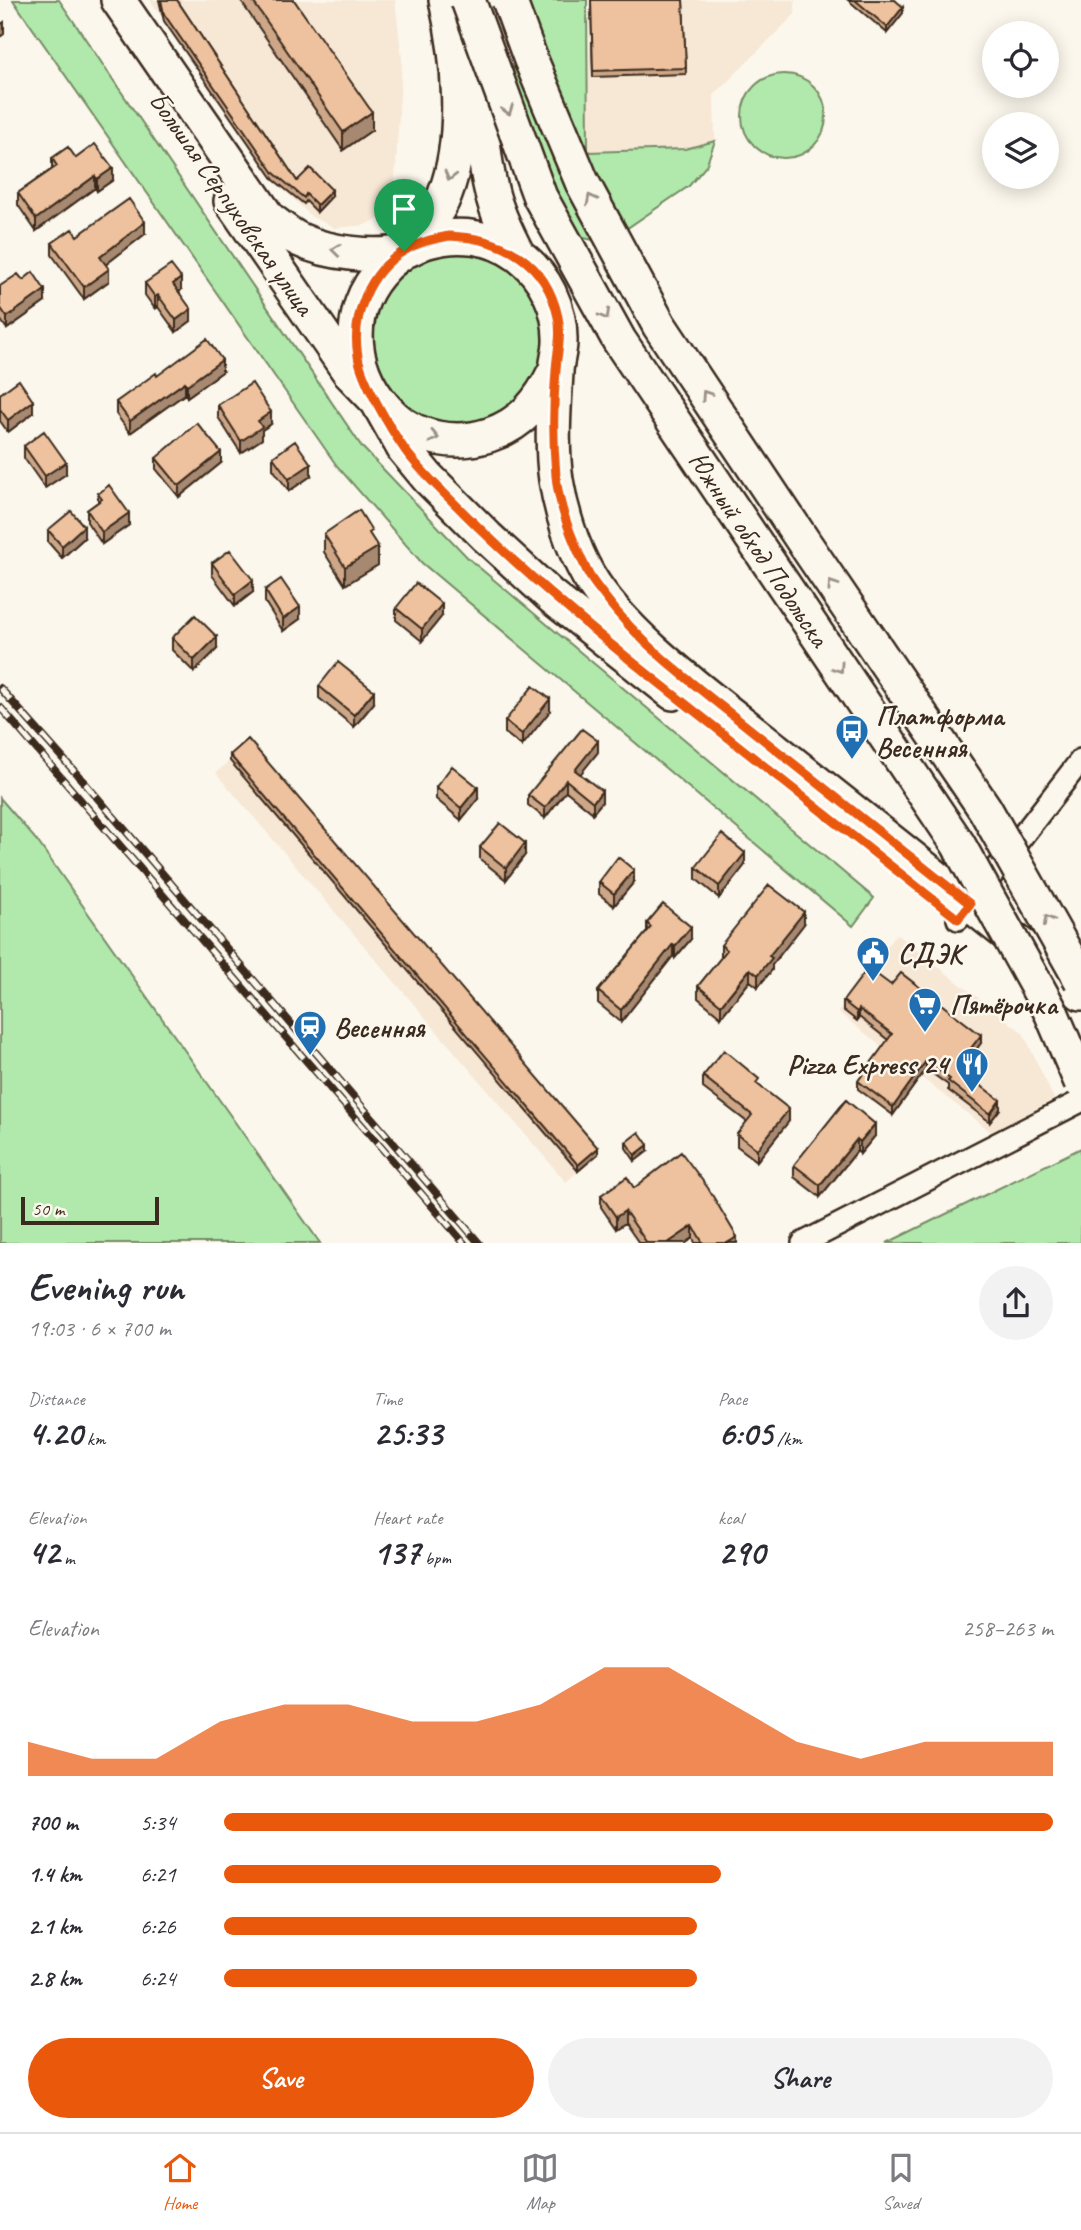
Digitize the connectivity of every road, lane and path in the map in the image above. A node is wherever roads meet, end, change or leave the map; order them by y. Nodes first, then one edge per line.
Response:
1 (93, 0) edge
2 (118, 0) edge
3 (446, 0) edge
4 (468, 0) edge
5 (474, 0) edge
6 (509, 0) edge
7 (404, 251) junction
8 (518, 255) junction
9 (556, 369) junction
10 (377, 401) junction
11 (1081, 760) edge
12 (964, 911) junction
13 (1081, 980) edge
14 (1081, 993) edge
15 (1081, 1018) edge
16 (1081, 1082) edge
17 (1081, 1101) edge
18 (803, 1243) edge

1 - 10 main road, Большая Серпуховская улица
7 -> 2 main road, Большая Серпуховская улица
3 -> 7 main road
4 -> 16 main road, Южный обход Подольска, bridge
5 - 8 main road
13 -> 6 main road, Южный обход Подольска, bridge
7 - 8 main road
7 - 10 main road
8 - 9 main road
10 -> 9 main road
9 - 12 main road
10 - 12 main road
11 - 12 street
12 - 14 main road
12 - 15 main road
17 - 18 street

